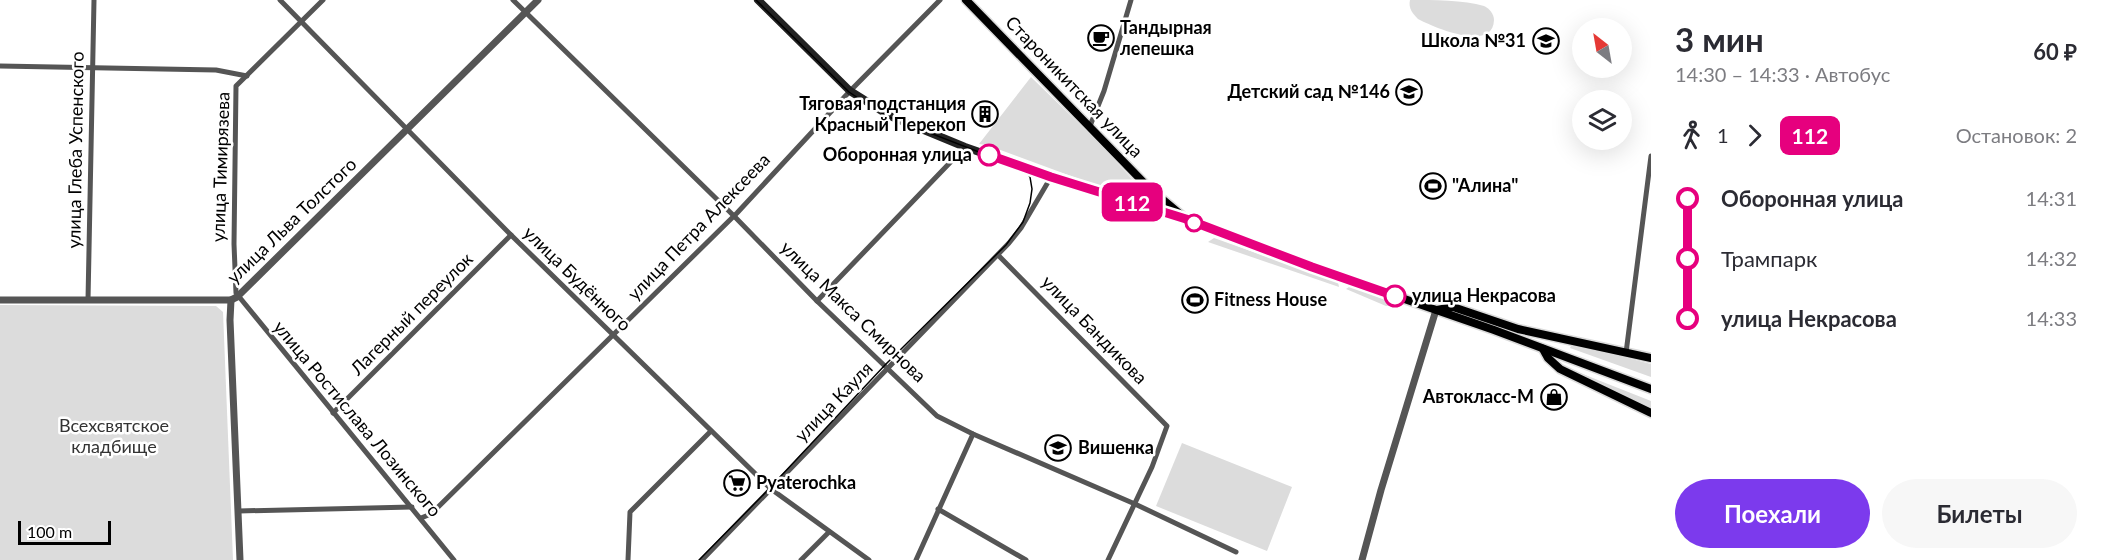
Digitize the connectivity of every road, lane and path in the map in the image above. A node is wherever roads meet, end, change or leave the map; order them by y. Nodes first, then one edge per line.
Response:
1 (94, 0) edge
2 (280, 0) edge
3 (323, 0) edge
4 (513, 0) edge
5 (538, 0) edge
6 (758, 0) edge
7 (940, 0) edge
8 (966, 0) edge
9 (1131, 0) edge
10 (525, 13) junction
11 (302, 21) junction
12 (0, 66) edge
13 (93, 68) junction
14 (247, 76) junction
15 (850, 91) junction
16 (1090, 126) junction
17 (406, 130) junction
18 (965, 147) junction
19 (1651, 156) edge
20 (1051, 177) junction
21 (1149, 188) junction
22 (1137, 204) junction
23 (734, 216) junction
24 (1186, 219) junction
25 (511, 235) junction
26 (998, 255) junction
27 (234, 298) junction
28 (0, 300) edge
29 (88, 300) junction
30 (818, 301) junction
31 (1441, 310) junction
32 (1518, 329) junction
33 (1494, 330) junction
34 (613, 335) junction
35 (1539, 347) junction
36 (1626, 353) junction
37 (1651, 358) edge
38 (888, 367) junction
39 (1651, 389) edge
40 (333, 413) junction
41 (1651, 413) edge
42 (711, 431) junction
43 (973, 434) junction
44 (771, 489) junction
45 (1135, 504) junction
46 (412, 507) junction
47 (938, 509) junction
48 (239, 512) junction
49 (421, 518) junction
50 (829, 532) junction
51 (1236, 552) dead end
52 (240, 560) edge
53 (454, 560) edge
54 (628, 560) edge
55 (702, 560) edge
56 (801, 560) edge
57 (869, 560) edge
58 (916, 560) edge
59 (1026, 560) edge
60 (1108, 560) edge
61 (1362, 560) edge

1 - 13 street, улица Глеба Успенского
2 - 11 street, улица Будённого
3 - 11 street, улица Тимирязева
4 - 10 street, улица Макса Смирнова
5 - 10 street, улица Льва Толстого
6 - 15 main road
7 - 15 street, улица Петра Алексеева
8 - 16 main road, Староникитская улица
9 - 16 street
10 - 17 street, улица Льва Толстого
10 - 23 street, улица Макса Смирнова
11 - 14 street, улица Тимирязева
11 - 17 street, улица Будённого
12 - 13 street
13 - 14 street
13 - 29 street, улица Глеба Успенского
14 - 27 street, улица Тимирязева
15 - 18 main road
15 - 23 street, улица Петра Алексеева
16 - 21 main road, Староникитская улица
17 - 25 street, улица Будённого
17 - 27 street, улица Льва Толстого
18 - 20 main road
18 - 30 street
19 - 36 street
20 - 22 main road
20 - 26 street, улица Кауля
21 - 22 main road
21 - 24 main road, Староникитская улица
22 - 24 main road
23 - 30 street, улица Макса Смирнова
23 - 34 street, улица Петра Алексеева
24 - 31 main road
25 - 34 street, улица Будённого
25 - 40 street, Лагерный переулок
26 - 38 street, улица Кауля
26 - 45 street, улица Бандикова
27 - 29 street, улица Льва Толстого
27 - 40 street, улица Ростислава Лозинского
27 - 48 street, улица Тимирязева
28 - 29 street, улица Льва Толстого
30 - 38 street, улица Макса Смирнова
31 - 32 main road
31 - 33 main road
31 - 61 street
32 - 33 main road
32 - 35 main road
32 - 36 main road
33 - 35 main road
34 - 42 street, улица Будённого
34 - 49 street, улица Петра Алексеева
35 - 39 main road
35 - 41 main road
36 - 37 main road
38 - 43 street, улица Макса Смирнова
38 - 44 street, улица Кауля
40 - 46 street, улица Ростислава Лозинского
42 - 44 street, улица Будённого
42 - 54 street
43 - 45 street, улица Макса Смирнова
43 - 47 street
44 - 50 street, улица Будённого
44 - 55 street, улица Кауля
45 - 51 street, улица Макса Смирнова
45 - 60 street
46 - 48 street
46 - 49 street, улица Ростислава Лозинского
47 - 58 street
47 - 59 street
48 - 52 street, улица Тимирязева
49 - 53 street, улица Ростислава Лозинского
50 - 56 street
50 - 57 street, улица Будённого

